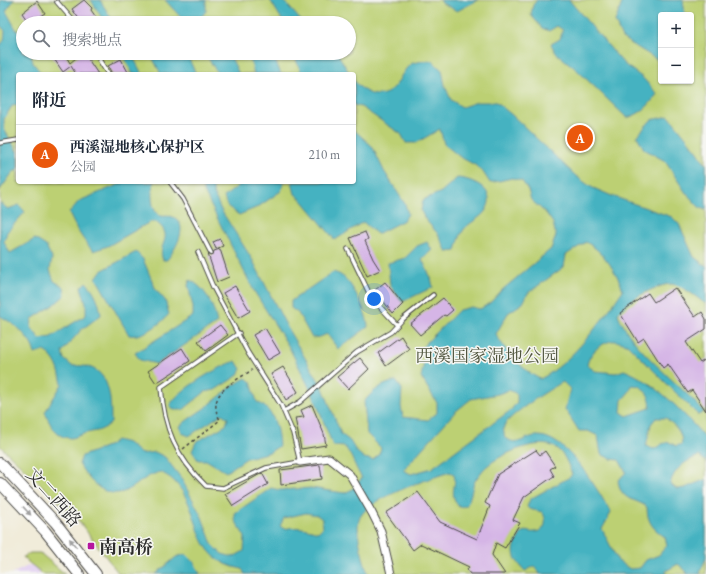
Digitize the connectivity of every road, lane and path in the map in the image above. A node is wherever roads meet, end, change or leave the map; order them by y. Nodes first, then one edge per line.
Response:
1 (57, 2) dead end
2 (69, 16) edge
3 (99, 60) edge
4 (107, 72) edge
5 (16, 140) edge
6 (0, 142) edge
7 (172, 184) edge
8 (348, 249) dead end
9 (198, 252) dead end
10 (211, 253) dead end
11 (433, 295) dead end
12 (397, 325) junction
13 (239, 334) junction
14 (257, 366) junction
15 (284, 411) junction
16 (179, 453) junction
17 (300, 462) junction
18 (0, 464) edge
19 (0, 483) edge
20 (79, 574) edge
21 (96, 574) edge
22 (391, 574) edge

1 - 2 lane
3 - 4 lane
5 - 6 lane
7 - 10 lane
8 - 12 lane
9 - 13 lane
11 - 12 lane
12 - 15 lane
13 - 14 lane
13 - 16 lane
14 - 15 lane
14 - 16 path
15 - 17 lane
16 - 17 lane
17 - 22 street
21 -> 18 main road, 文二西路
19 -> 20 main road, 文二西路

